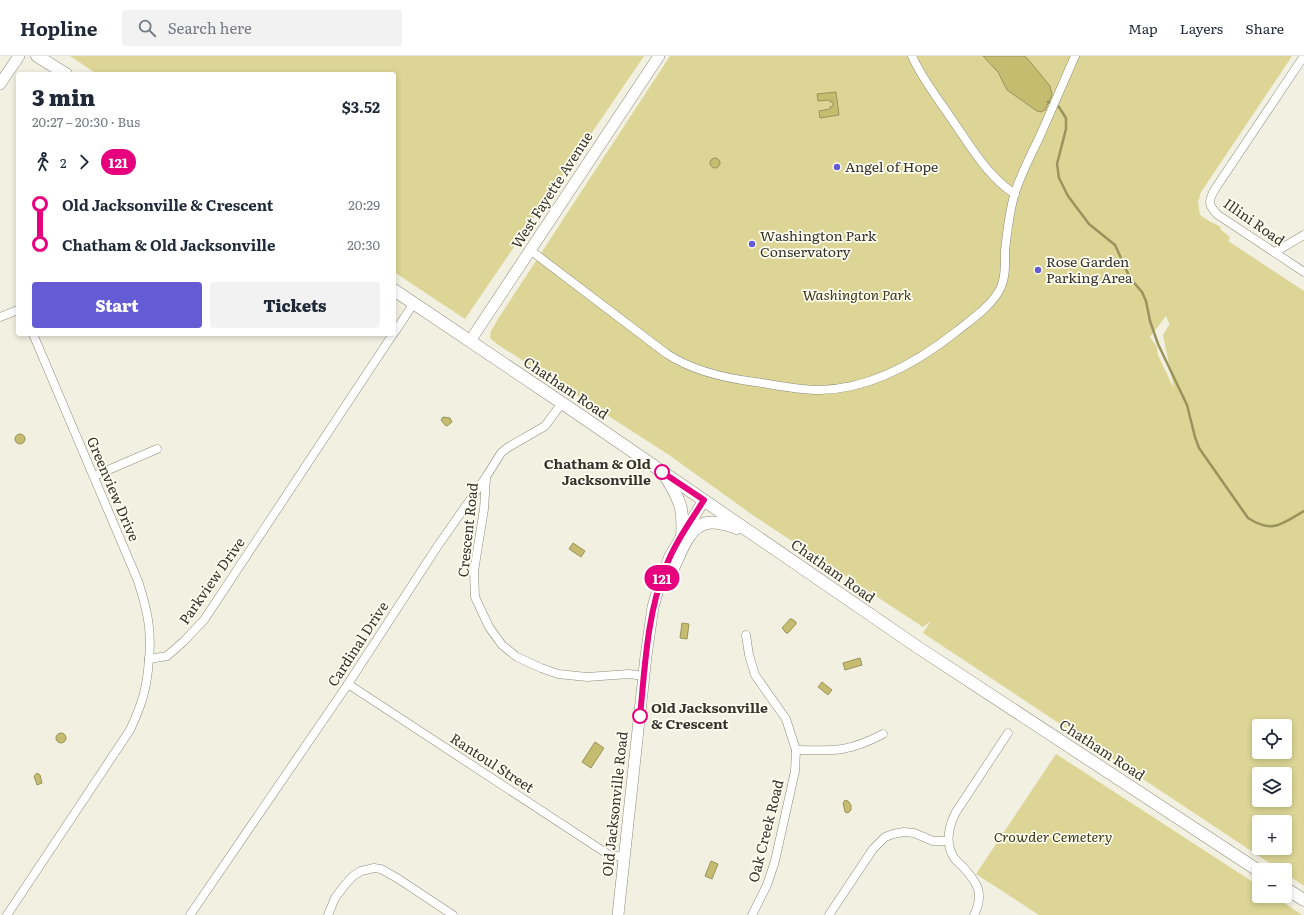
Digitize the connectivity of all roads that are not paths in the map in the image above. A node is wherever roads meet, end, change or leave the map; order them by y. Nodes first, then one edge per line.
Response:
1 (19, 56) edge
2 (37, 56) edge
3 (659, 56) edge
4 (912, 56) edge
5 (1075, 56) edge
6 (1304, 56) edge
7 (63, 72) edge
8 (0, 84) edge
9 (1015, 194) junction
10 (1304, 235) edge
11 (530, 250) junction
12 (1275, 252) junction
13 (1304, 272) edge
14 (396, 291) edge
15 (414, 303) junction
16 (16, 311) edge
17 (0, 317) edge
18 (396, 330) edge
19 (34, 336) edge
20 (392, 336) edge
21 (470, 341) junction
22 (562, 403) junction
23 (157, 449) dead end
24 (662, 472) junction
25 (94, 476) junction
26 (486, 477) junction
27 (704, 500) junction
28 (747, 530) junction
29 (682, 536) junction
30 (659, 586) junction
31 (746, 635) dead end
32 (149, 659) junction
33 (644, 676) junction
34 (348, 684) junction
35 (1008, 733) dead end
36 (883, 734) dead end
37 (796, 750) junction
38 (948, 841) junction
39 (624, 857) junction
40 (1252, 866) edge
41 (1292, 892) edge
42 (1304, 900) edge
43 (7, 915) edge
44 (190, 915) edge
45 (328, 915) edge
46 (453, 915) edge
47 (618, 915) edge
48 (752, 915) edge
49 (829, 915) edge
50 (974, 915) edge

1 - 8 street
2 - 7 main road
3 - 11 street, West Fayette Avenue
4 - 9 street
5 - 9 street
6 - 12 street, Illini Road
9 - 11 street
10 - 12 street
11 - 21 street, West Fayette Avenue
12 - 13 street, Illini Road
14 - 15 main road, Chatham Road
15 - 18 street, Parkview Drive
15 - 21 main road, Chatham Road
16 - 17 street
19 - 25 street, Greenview Drive
20 - 32 street, Parkview Drive
21 - 22 main road, Chatham Road
22 - 24 main road, Chatham Road
22 - 26 street, Cardinal Drive
23 - 25 street
24 - 27 main road, Chatham Road
24 - 29 main road
25 - 32 street, Greenview Drive
26 - 33 street, Crescent Road
26 - 34 street, Cardinal Drive
27 - 28 main road, Chatham Road
27 - 29 street, Old Jacksonville Road
28 - 30 main road
28 - 40 main road, Chatham Road
29 - 30 street, Old Jacksonville Road
30 - 33 street, Old Jacksonville Road
31 - 37 street, Oak Creek Road
32 - 43 street
33 - 39 street, Old Jacksonville Road
34 - 39 street, Rantoul Street
34 - 44 street, Cardinal Drive
35 - 38 street
36 - 37 street
37 - 48 street, Oak Creek Road
38 - 49 street
38 - 50 street
39 - 47 street, Old Jacksonville Road
41 - 42 main road
45 - 46 street

